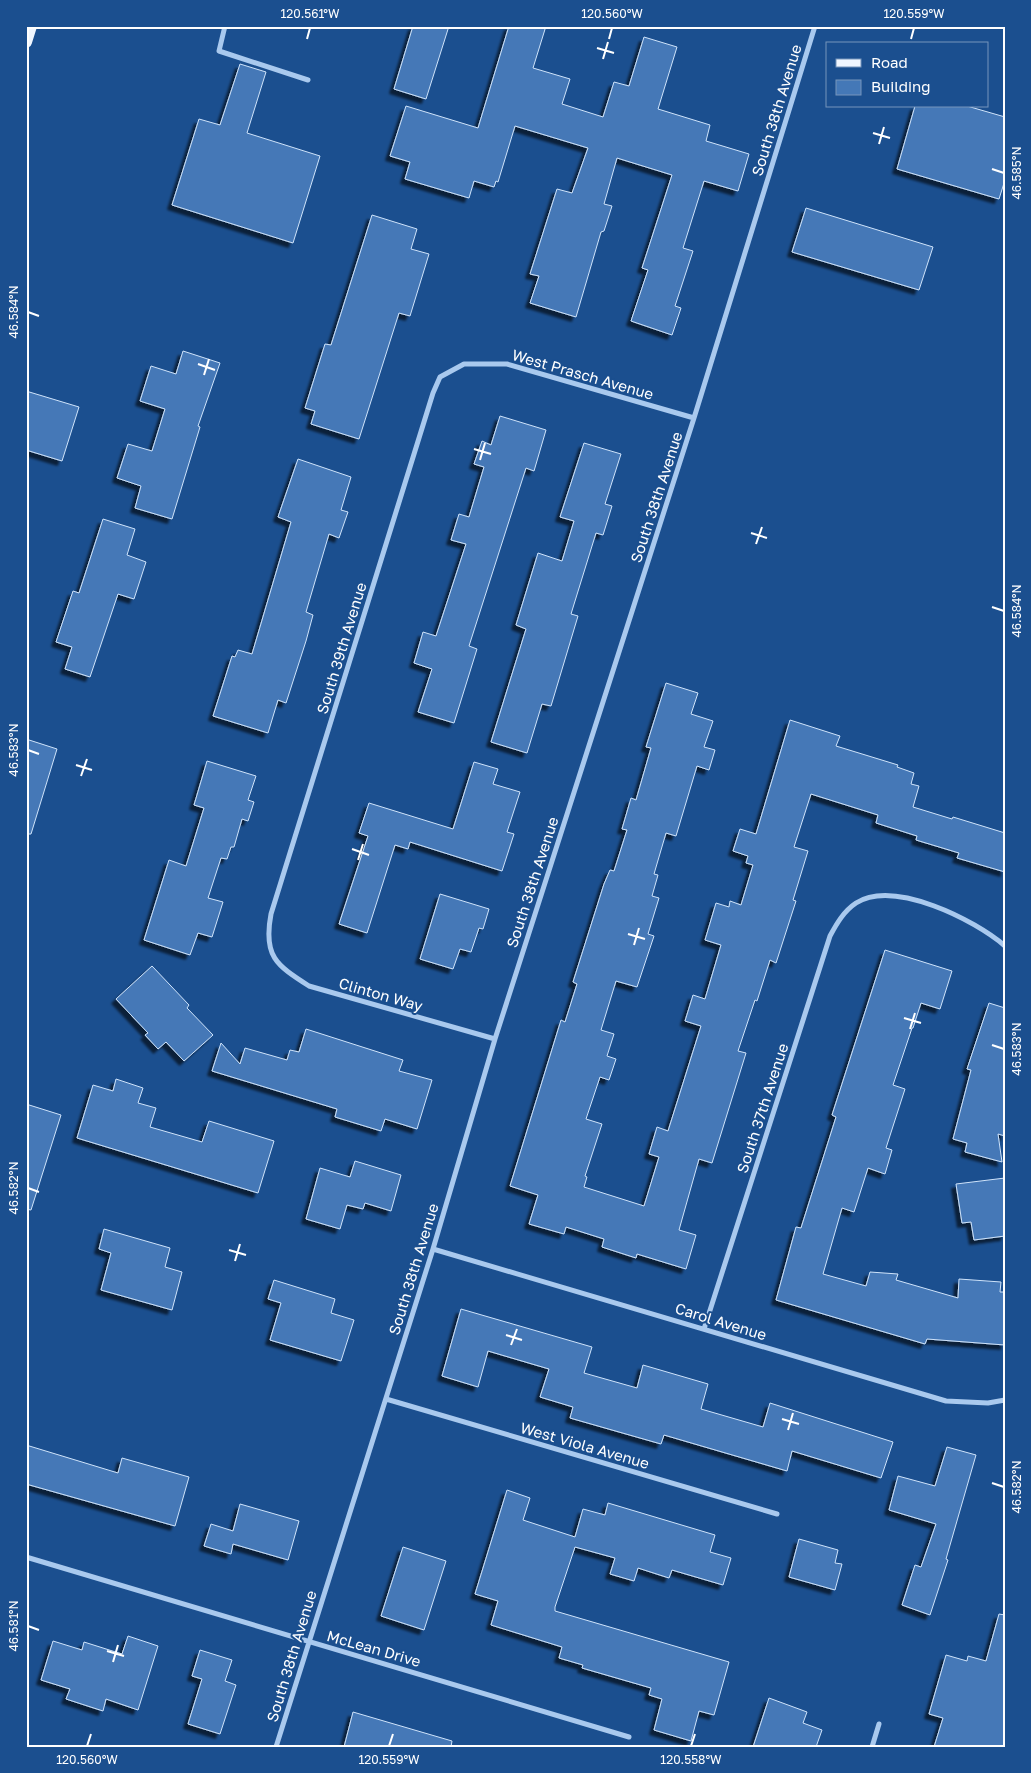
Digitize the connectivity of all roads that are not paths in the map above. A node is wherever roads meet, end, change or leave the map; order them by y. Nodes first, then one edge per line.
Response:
1 (31, 26) edge
2 (225, 26) edge
3 (815, 26) edge
4 (26, 42) edge
5 (308, 80) dead end
6 (464, 364) joint
7 (694, 418) junction
8 (1005, 946) edge
9 (271, 955) joint
10 (495, 1039) junction
11 (433, 1249) junction
12 (704, 1329) junction
13 (386, 1400) junction
14 (1005, 1400) edge
15 (777, 1514) dead end
16 (26, 1557) edge
17 (308, 1642) junction
18 (879, 1724) dead end
19 (629, 1737) dead end
20 (276, 1747) edge
21 (872, 1747) edge

1 - 4 main road
2 - 5 street
3 - 7 street, South 38th Avenue
6 - 7 street, West Prasch Avenue
6 - 9 street, South 39th Avenue
7 - 10 street, South 38th Avenue
8 - 12 street, South 37th Avenue
9 - 10 street, Clinton Way
10 - 11 street, South 38th Avenue
11 - 12 street, Carol Avenue
11 - 13 street, South 38th Avenue
12 - 14 street, Carol Avenue
13 - 15 street, West Viola Avenue
13 - 17 street, South 38th Avenue
16 - 17 street, McLean Drive
17 - 19 street, McLean Drive
17 - 20 street, South 38th Avenue
18 - 21 street

